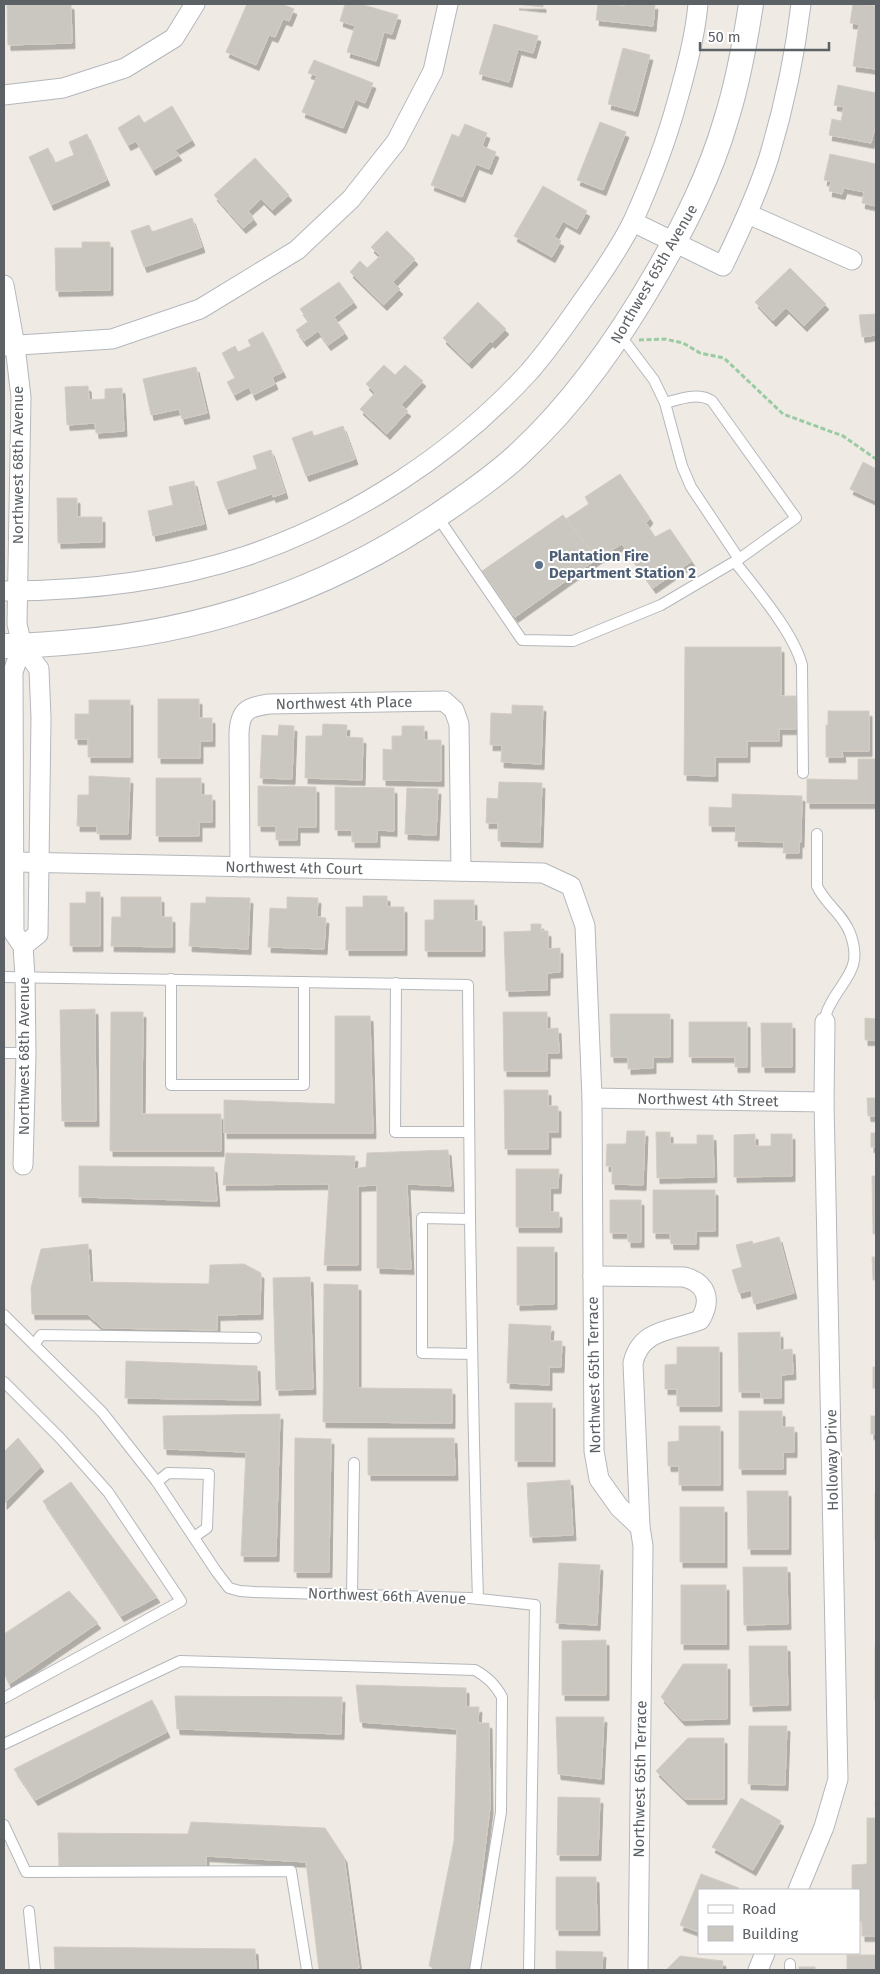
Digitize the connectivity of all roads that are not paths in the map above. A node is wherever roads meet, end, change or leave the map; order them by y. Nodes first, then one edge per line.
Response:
1 (195, 4) edge
2 (448, 4) edge
3 (698, 4) edge
4 (751, 4) edge
5 (801, 4) edge
6 (4, 95) edge
7 (748, 214) junction
8 (633, 222) junction
9 (674, 242) junction
10 (852, 260) dead end
11 (4, 285) edge
12 (629, 338) junction
13 (10, 346) edge
14 (666, 403) junction
15 (437, 516) junction
16 (737, 561) junction
17 (10, 591) edge
18 (13, 646) edge
19 (8, 717) edge
20 (802, 773) dead end
21 (817, 834) dead end
22 (14, 862) junction
23 (39, 863) junction
24 (240, 867) junction
25 (461, 871) junction
26 (571, 886) joint
27 (4, 946) edge
28 (23, 946) junction
29 (25, 976) junction
30 (4, 977) edge
31 (171, 979) junction
32 (304, 982) junction
33 (396, 983) junction
34 (825, 1022) joint
35 (4, 1053) edge
36 (26, 1053) junction
37 (592, 1098) junction
38 (824, 1102) junction
39 (469, 1132) junction
40 (23, 1165) dead end
41 (470, 1219) junction
42 (593, 1276) junction
43 (4, 1315) edge
44 (256, 1338) dead end
45 (34, 1345) junction
46 (472, 1354) junction
47 (4, 1382) edge
48 (354, 1463) dead end
49 (157, 1482) junction
50 (640, 1527) junction
51 (194, 1537) junction
52 (352, 1595) junction
53 (478, 1599) junction
54 (4, 1698) edge
55 (4, 1744) edge
56 (4, 1825) edge
57 (798, 1889) edge
58 (29, 1912) dead end
59 (765, 1954) edge
60 (35, 1970) edge
61 (307, 1970) edge
62 (475, 1970) edge
63 (529, 1970) edge
64 (638, 1970) edge
65 (758, 1970) edge

1 - 6 street
2 - 13 street
3 - 8 street
4 - 9 street, Northwest 65th Avenue
5 - 7 street
7 - 9 street
7 - 10 street
8 - 9 street
8 - 17 street
9 - 12 street, Northwest 65th Avenue
11 - 13 street, Northwest 68th Avenue
12 - 14 lane
12 - 15 street, Northwest 65th Avenue
13 - 17 street, Northwest 68th Avenue
14 - 16 lane
14 - 16 lane
15 - 16 lane
15 - 18 street, Northwest 65th Avenue
16 - 20 lane
17 - 18 street, Northwest 68th Avenue
18 - 19 street, Northwest 68th Avenue
18 - 23 street, Northwest 68th Avenue
19 - 22 street, Northwest 68th Avenue
21 - 34 lane
22 - 23 street, Northwest 4th Court
22 - 28 street, Northwest 68th Avenue
23 - 24 street, Northwest 4th Court
23 - 28 street, Northwest 68th Avenue
24 - 25 street, Northwest 4th Court
24 - 25 street, Northwest 4th Place
25 - 26 street, Northwest 4th Court
26 - 37 street, Northwest 65th Terrace
27 - 28 street
28 - 29 street, Northwest 68th Avenue
29 - 30 lane
29 - 31 lane
29 - 36 street, Northwest 68th Avenue
31 - 32 lane
31 - 32 lane
32 - 33 lane
33 - 39 lane
33 - 39 lane
34 - 38 street, Holloway Drive
35 - 36 lane
36 - 40 street, Northwest 68th Avenue
37 - 38 street, Northwest 4th Street
37 - 42 street, Northwest 65th Terrace
38 - 57 street, Holloway Drive
39 - 41 lane
41 - 46 lane
41 - 46 lane
42 - 50 street, Northwest 65th Terrace
42 - 50 street
43 - 45 lane, Northwest 66th Avenue
44 - 45 lane
45 - 49 lane, Northwest 66th Avenue
46 - 53 lane
47 - 54 lane
48 - 52 lane
49 - 51 lane, Northwest 66th Avenue
49 - 51 lane
50 - 64 street, Northwest 65th Terrace
51 - 52 lane, Northwest 66th Avenue
52 - 53 lane, Northwest 66th Avenue
53 - 63 lane, Northwest 66th Avenue
55 - 62 lane
56 - 61 lane
58 - 60 lane
59 - 65 street

